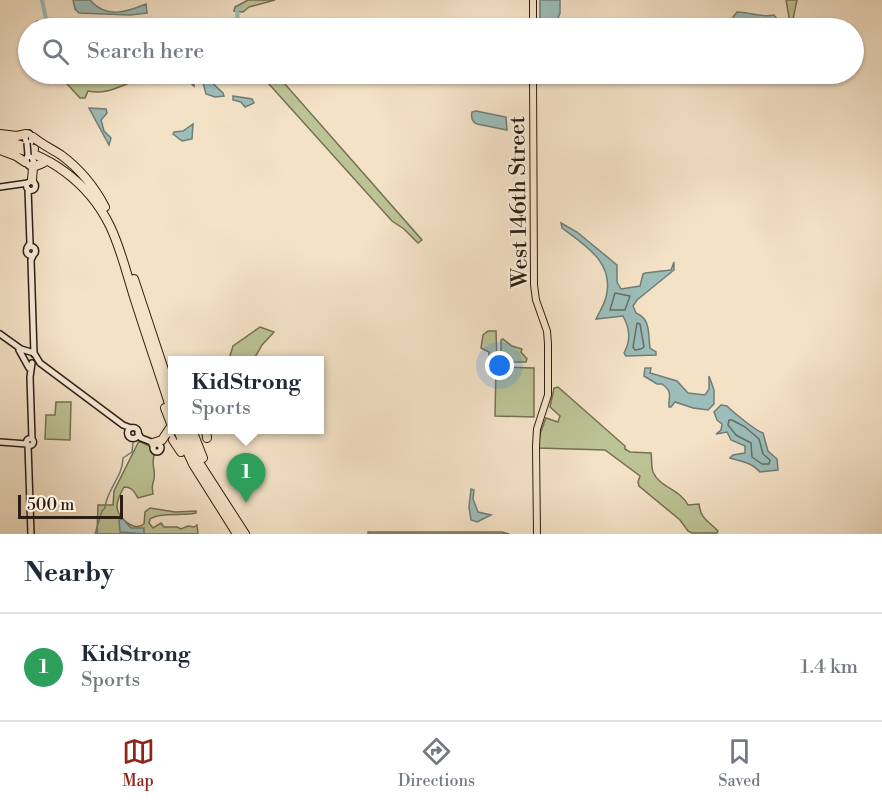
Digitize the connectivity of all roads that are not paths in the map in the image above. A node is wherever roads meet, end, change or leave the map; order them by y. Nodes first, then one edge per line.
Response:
1 (534, 0) edge
2 (534, 18) edge
3 (534, 84) edge
4 (0, 134) edge
5 (0, 140) edge
6 (29, 140) junction
7 (0, 145) edge
8 (0, 150) edge
9 (29, 161) junction
10 (43, 164) junction
11 (30, 185) junction
12 (0, 187) edge
13 (85, 189) junction
14 (105, 207) junction
15 (148, 328) junction
16 (0, 335) edge
17 (30, 358) junction
18 (168, 370) edge
19 (168, 383) edge
20 (92, 403) junction
21 (168, 405) edge
22 (110, 418) junction
23 (117, 420) junction
24 (129, 431) junction
25 (168, 433) edge
26 (137, 436) junction
27 (174, 437) edge
28 (0, 442) edge
29 (29, 442) junction
30 (231, 523) junction
31 (241, 532) edge
32 (31, 534) edge
33 (537, 534) edge

1 - 2 main road
3 - 33 main road, West 146th Street
4 - 6 highway
5 - 14 highway
6 - 9 main road, bridge
6 - 14 highway
7 - 13 highway
8 - 9 highway
9 - 10 highway
9 - 11 main road
10 - 11 highway
10 - 13 highway
11 - 12 main road
11 - 17 main road
13 - 15 highway
14 - 15 highway
15 - 18 highway
15 - 19 highway
15 - 21 highway
16 - 17 main road
17 - 20 main road
17 - 29 main road
20 - 22 main road
20 - 23 main road
22 - 23 main road
22 - 24 main road
23 - 24 main road
24 - 26 main road
24 - 26 main road
25 - 27 highway
26 - 27 main road
27 - 30 highway
27 - 30 highway
27 - 31 highway
27 - 31 highway
28 - 29 main road
29 - 32 main road
30 - 31 highway

